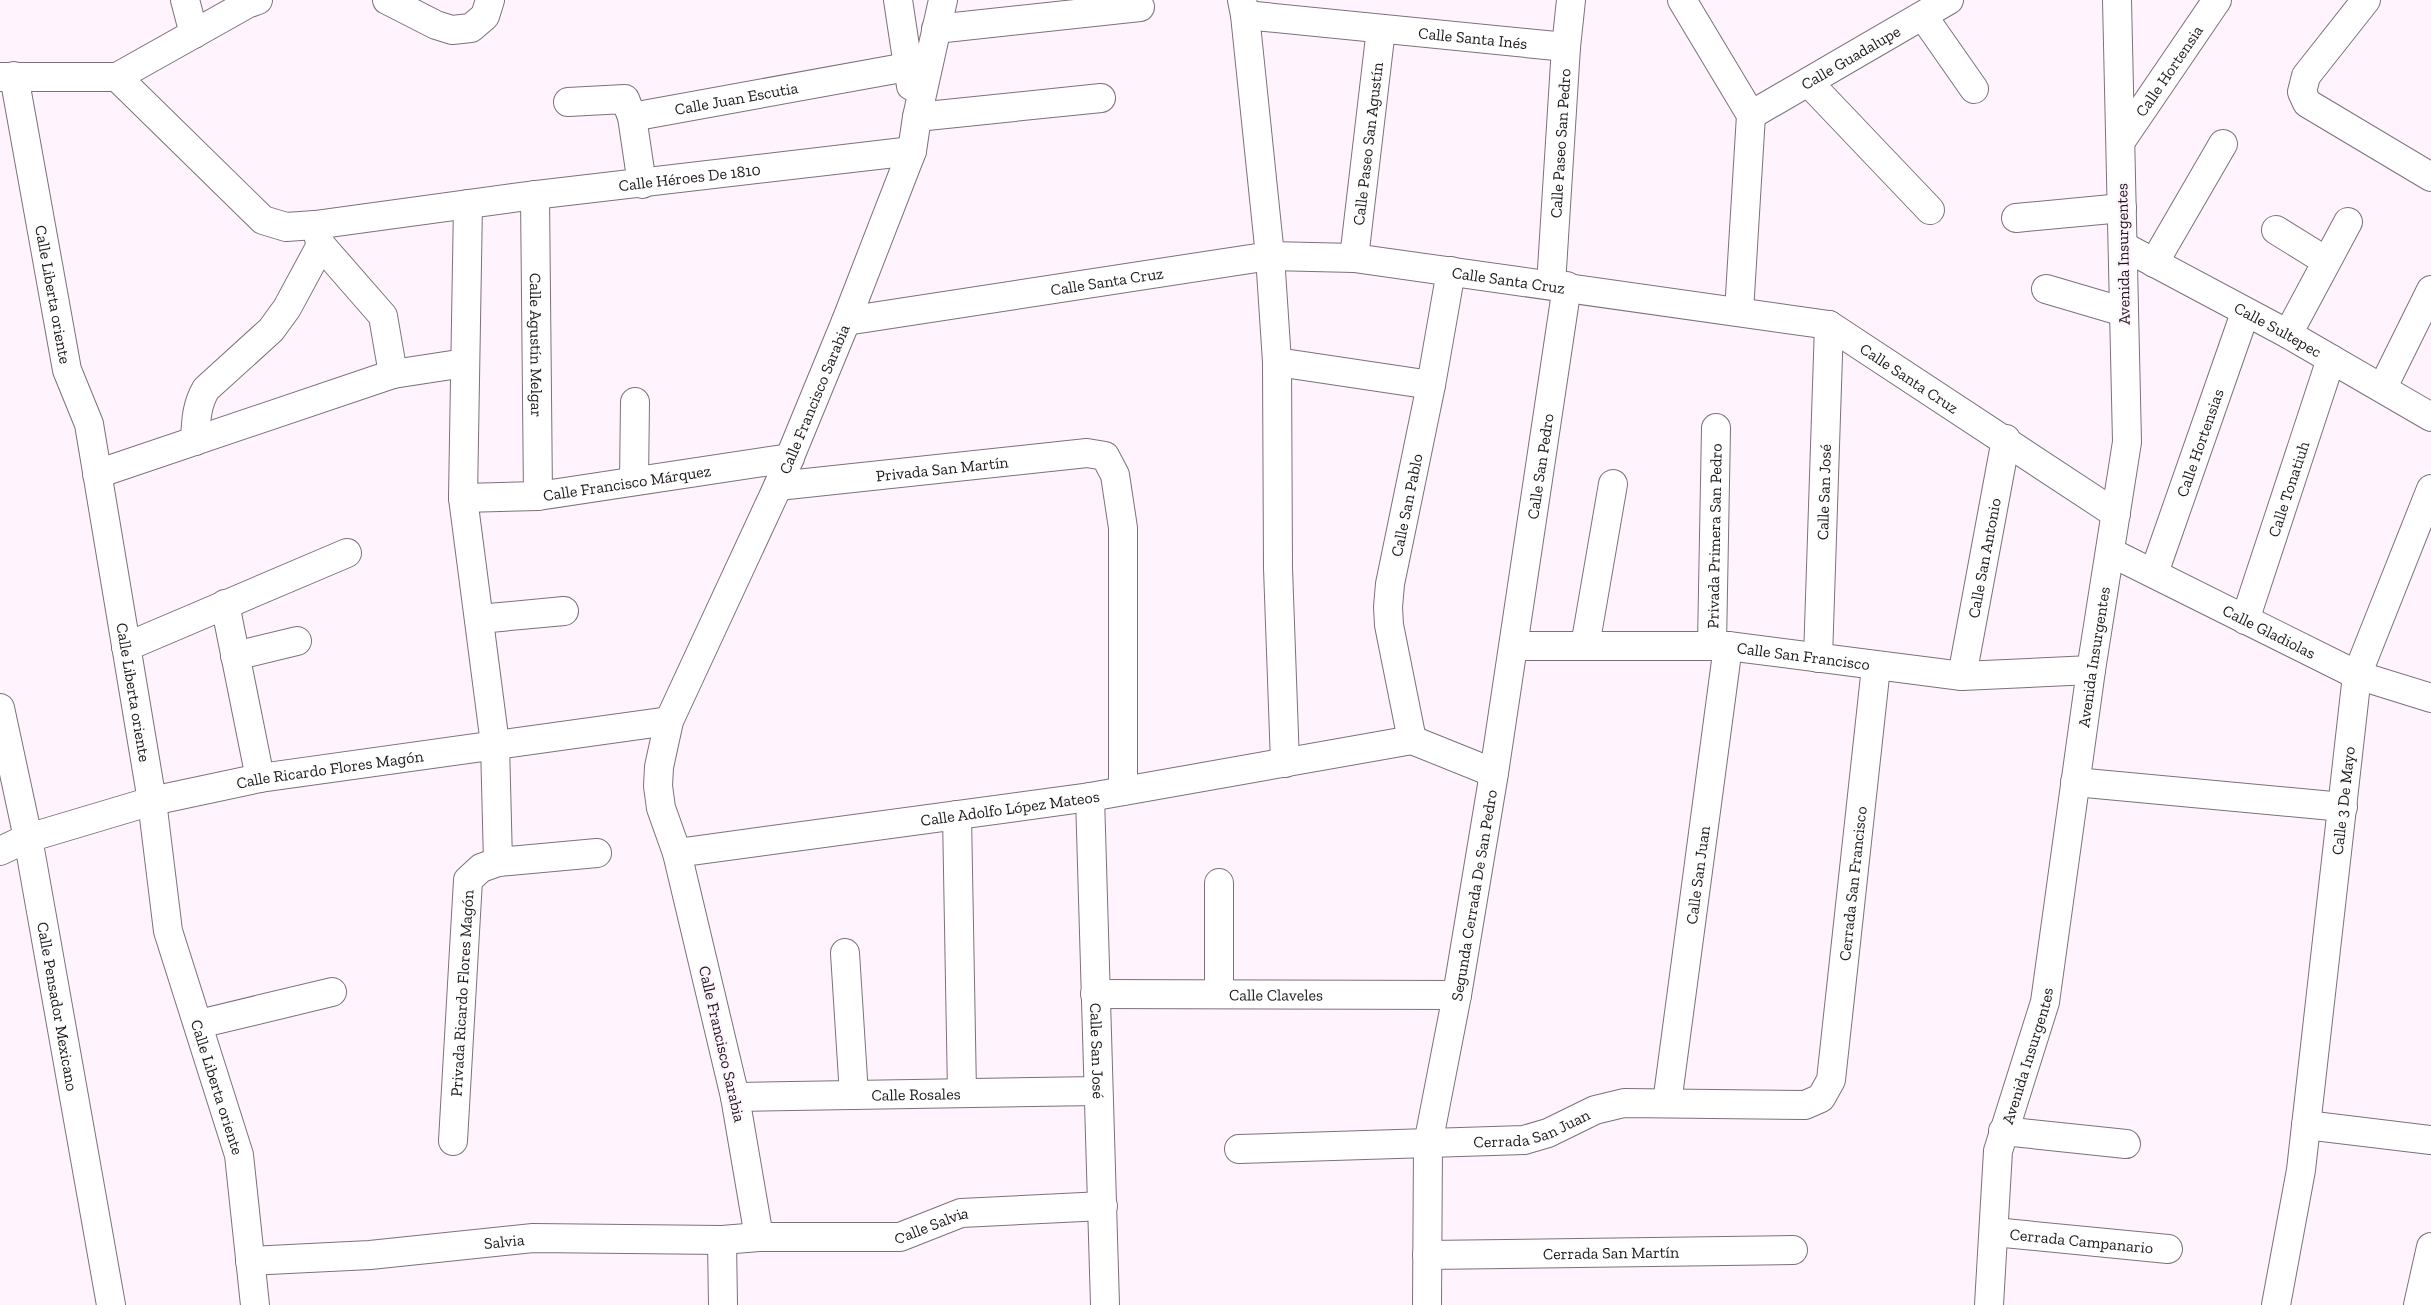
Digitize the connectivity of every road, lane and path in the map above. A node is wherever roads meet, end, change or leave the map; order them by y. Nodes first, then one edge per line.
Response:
1 (185, 0) edge
2 (258, 0) edge
3 (387, 0) edge
4 (490, 0) edge
5 (898, 0) edge
6 (943, 0) edge
7 (1571, 0) edge
8 (1682, 0) edge
9 (1949, 0) edge
10 (2117, 0) edge
11 (2217, 0) edge
12 (2366, 0) edge
13 (1140, 7) dead end
14 (1243, 7) edge
15 (1281, 9) edge
16 (1923, 16) junction
17 (1381, 29) junction
18 (936, 30) junction
19 (194, 34) junction
20 (1566, 47) junction
21 (907, 67) junction
22 (7, 77) edge
23 (117, 77) junction
24 (1809, 83) junction
25 (1974, 89) dead end
26 (1100, 98) dead end
27 (568, 102) dead end
28 (1751, 115) junction
29 (632, 116) junction
30 (917, 116) junction
31 (2121, 141) junction
32 (2223, 144) dead end
33 (912, 151) junction
34 (2431, 177) edge
35 (642, 184) junction
36 (535, 195) junction
37 (468, 204) junction
38 (2122, 208) junction
39 (1930, 210) dead end
40 (2016, 218) dead end
41 (2348, 222) dead end
42 (2276, 230) dead end
43 (318, 235) junction
44 (2123, 246) junction
45 (1270, 256) junction
46 (1354, 258) junction
47 (2326, 261) junction
48 (2154, 263) junction
49 (1451, 271) junction
50 (1559, 285) junction
51 (2046, 290) dead end
52 (2431, 290) edge
53 (1739, 312) junction
54 (2124, 312) junction
55 (2246, 312) junction
56 (846, 322) junction
57 (1829, 324) junction
58 (2288, 334) junction
59 (2331, 359) junction
60 (1277, 362) junction
61 (465, 363) junction
62 (393, 374) junction
63 (1431, 386) junction
64 (2383, 387) junction
65 (635, 402) dead end
66 (2431, 417) edge
67 (1716, 428) dead end
68 (195, 440) junction
69 (2006, 440) junction
70 (790, 458) junction
71 (97, 474) junction
72 (634, 481) junction
73 (1613, 484) dead end
74 (778, 486) junction
75 (2431, 489) edge
76 (538, 496) junction
77 (464, 498) junction
78 (2116, 514) junction
79 (2110, 552) junction
80 (347, 553) dead end
81 (2154, 573) junction
82 (225, 604) junction
83 (564, 610) dead end
84 (479, 619) junction
85 (2244, 620) junction
86 (297, 641) dead end
87 (1514, 646) junction
88 (1585, 646) junction
89 (1720, 646) junction
90 (126, 647) junction
91 (235, 656) junction
92 (1818, 658) junction
93 (1876, 667) junction
94 (2091, 670) junction
95 (2357, 675) junction
96 (1962, 676) junction
97 (2431, 698) edge
98 (0, 708) edge
99 (668, 721) junction
100 (1412, 740) junction
101 (496, 744) junction
102 (1285, 763) junction
103 (1494, 773) junction
104 (260, 778) junction
105 (2075, 782) junction
106 (1123, 791) junction
107 (1090, 797) junction
108 (152, 801) junction
109 (2343, 807) junction
110 (957, 815) junction
111 (28, 838) junction
112 (0, 851) edge
113 (597, 853) dead end
114 (677, 853) junction
115 (498, 862) junction
116 (1220, 883) dead end
117 (845, 953) dead end
118 (332, 992) dead end
119 (1095, 994) junction
120 (1219, 994) junction
121 (1457, 995) junction
122 (199, 1024) junction
123 (1098, 1091) junction
124 (962, 1093) junction
125 (854, 1095) junction
126 (736, 1097) junction
127 (1821, 1098) joint
128 (1668, 1103) junction
129 (2306, 1125) junction
130 (2003, 1131) junction
131 (2431, 1140) edge
132 (453, 1141) dead end
133 (1428, 1144) junction
134 (2126, 1144) dead end
135 (1239, 1149) dead end
136 (1103, 1206) junction
137 (1994, 1232) junction
138 (759, 1237) junction
139 (722, 1240) junction
140 (2431, 1247) edge
141 (2168, 1249) dead end
142 (1793, 1250) dead end
143 (1427, 1255) junction
144 (250, 1261) junction
145 (111, 1305) edge
146 (254, 1305) edge
147 (723, 1305) edge
148 (1105, 1305) edge
149 (1427, 1305) edge
150 (1988, 1305) edge
151 (2276, 1305) edge
152 (2418, 1305) edge

1 - 19 street
2 - 19 street
3 - 4 street
5 - 21 street
6 - 18 street, Calle Francisco Sarabia
7 - 20 street, Calle Paseo San Pedro
8 - 28 street
9 - 16 street, Calle Guadalupe
10 - 31 street, Avenida Insurgentes
11 - 31 street, Calle Hortensia
12 - 34 street
13 - 18 street
14 - 15 street, Calle Santa Inés
14 - 45 street
15 - 17 street, Calle Santa Inés
16 - 24 street, Calle Guadalupe
16 - 25 street
17 - 20 street, Calle Santa Inés
17 - 46 street, Calle Paseo San Agustín
18 - 30 street, Calle Francisco Sarabia
19 - 23 street
20 - 50 street, Calle Paseo San Pedro
21 - 29 street, Calle Juan Escutia
21 - 30 street
22 - 23 street
22 - 71 street, Calle Liberta oriente
23 - 43 street, Calle Héroes De 1810
24 - 28 street, Calle Guadalupe
24 - 39 street
26 - 30 street
27 - 29 street
28 - 53 street
29 - 35 street
30 - 33 street, Calle Francisco Sarabia
31 - 38 street, Avenida Insurgentes
32 - 48 street
33 - 35 street, Calle Héroes De 1810
33 - 56 street, Calle Francisco Sarabia
35 - 36 street, Calle Héroes De 1810
36 - 37 street, Calle Héroes De 1810
36 - 76 street, Calle Agustín Melgar
37 - 43 street, Calle Héroes De 1810
37 - 61 street
38 - 40 street
38 - 44 street, Avenida Insurgentes
41 - 47 street
42 - 47 street
43 - 62 street
43 - 68 street
44 - 48 street, Calle Sultepec
44 - 54 street, Avenida Insurgentes
45 - 46 street, Calle Santa Cruz
45 - 56 street, Calle Santa Cruz
45 - 60 street
46 - 49 street, Calle Santa Cruz
47 - 58 street
48 - 55 street, Calle Sultepec
49 - 50 street, Calle Santa Cruz
49 - 63 street, Calle San Pablo
50 - 53 street, Calle Santa Cruz
50 - 87 street, Calle San Pedro
51 - 54 street
52 - 64 street
53 - 57 street, Calle Santa Cruz
54 - 78 street, Avenida Insurgentes
55 - 58 street, Calle Sultepec
55 - 81 street, Calle Hortensias
56 - 70 street, Calle Francisco Sarabia
57 - 69 street, Calle Santa Cruz
57 - 92 street, Calle San José
58 - 59 street, Calle Sultepec
59 - 64 street, Calle Sultepec
59 - 85 street, Calle Tonatiuh
60 - 63 street
60 - 102 street
61 - 62 street
61 - 77 street
62 - 68 street
63 - 100 street, Calle San Pablo
64 - 66 street, Calle Sultepec
65 - 72 street
67 - 89 street, Privada Primera San Pedro
68 - 71 street
69 - 78 street, Calle Santa Cruz
69 - 96 street, Calle San Antonio
70 - 72 street, Calle Francisco Márquez
70 - 74 street, Calle Francisco Sarabia
71 - 90 street, Calle Liberta oriente
72 - 76 street, Calle Francisco Márquez
73 - 88 street
74 - 99 street, Calle Francisco Sarabia
74 - 106 street, Privada San Martín
75 - 95 street, Calle 3 De Mayo
76 - 77 street, Calle Francisco Márquez
77 - 84 street
78 - 79 street, Avenida Insurgentes
79 - 81 street, Calle Gladiolas
79 - 94 street, Avenida Insurgentes
80 - 82 street
81 - 85 street, Calle Gladiolas
82 - 90 street
82 - 91 street
83 - 84 street
84 - 101 street
85 - 95 street, Calle Gladiolas
86 - 91 street
87 - 88 street, Calle San Francisco
87 - 103 street, Segunda Cerrada De San Pedro
88 - 89 street, Calle San Francisco
89 - 92 street, Calle San Francisco
89 - 128 street, Calle San Juan
90 - 108 street, Calle Liberta oriente
91 - 104 street
92 - 93 street, Calle San Francisco
93 - 96 street, Calle San Francisco
93 - 127 street, Cerrada San Francisco
94 - 96 street, Calle San Francisco
94 - 105 street, Avenida Insurgentes
95 - 97 street, Calle Gladiolas
95 - 109 street, Calle 3 De Mayo
98 - 111 street, Calle Pensador Mexicano
99 - 101 street, Calle Ricardo Flores Magón
99 - 114 street, Calle Francisco Sarabia
100 - 102 street, Calle Adolfo López Mateos
100 - 103 street
101 - 104 street, Calle Ricardo Flores Magón
101 - 115 street
102 - 106 street, Calle Adolfo López Mateos
103 - 121 street, Segunda Cerrada De San Pedro
104 - 108 street, Calle Ricardo Flores Magón
105 - 109 street
105 - 130 street, Avenida Insurgentes
106 - 107 street, Calle Adolfo López Mateos
107 - 110 street, Calle Adolfo López Mateos
107 - 119 street, Calle San José
108 - 111 street, Calle Ricardo Flores Magón
108 - 122 street, Calle Liberta oriente
109 - 129 street, Calle 3 De Mayo
110 - 114 street, Calle Adolfo López Mateos
110 - 124 street
111 - 112 street, Calle Ricardo Flores Magón
111 - 145 street, Calle Pensador Mexicano
113 - 115 street, Privada Ricardo Flores Magón
114 - 126 street, Calle Francisco Sarabia
115 - 132 street, Privada Ricardo Flores Magón
116 - 120 street
117 - 125 street
118 - 122 street
119 - 120 street, Calle Claveles
119 - 123 street, Calle San José
120 - 121 street, Calle Claveles
121 - 133 street, Segunda Cerrada De San Pedro
122 - 144 street, Calle Liberta oriente
123 - 124 street, Calle Rosales
123 - 136 street, Calle San José
124 - 125 street, Calle Rosales
125 - 126 street, Calle Rosales
126 - 138 street, Calle Francisco Sarabia
127 - 128 street, Cerrada San Juan
128 - 133 street, Cerrada San Juan
129 - 131 street
129 - 151 street, Calle 3 De Mayo
130 - 134 street
130 - 137 street, Avenida Insurgentes
133 - 135 street, Cerrada San Juan
133 - 143 street
136 - 138 street, Calle Salvia
136 - 148 street, Calle San José
137 - 141 street, Cerrada Campanario
137 - 150 street, Avenida Insurgentes
138 - 139 street, Salvia
139 - 144 street, Salvia
139 - 147 street
140 - 152 street
142 - 143 street, Cerrada San Martín
143 - 149 street
144 - 146 street, Calle Liberta oriente

